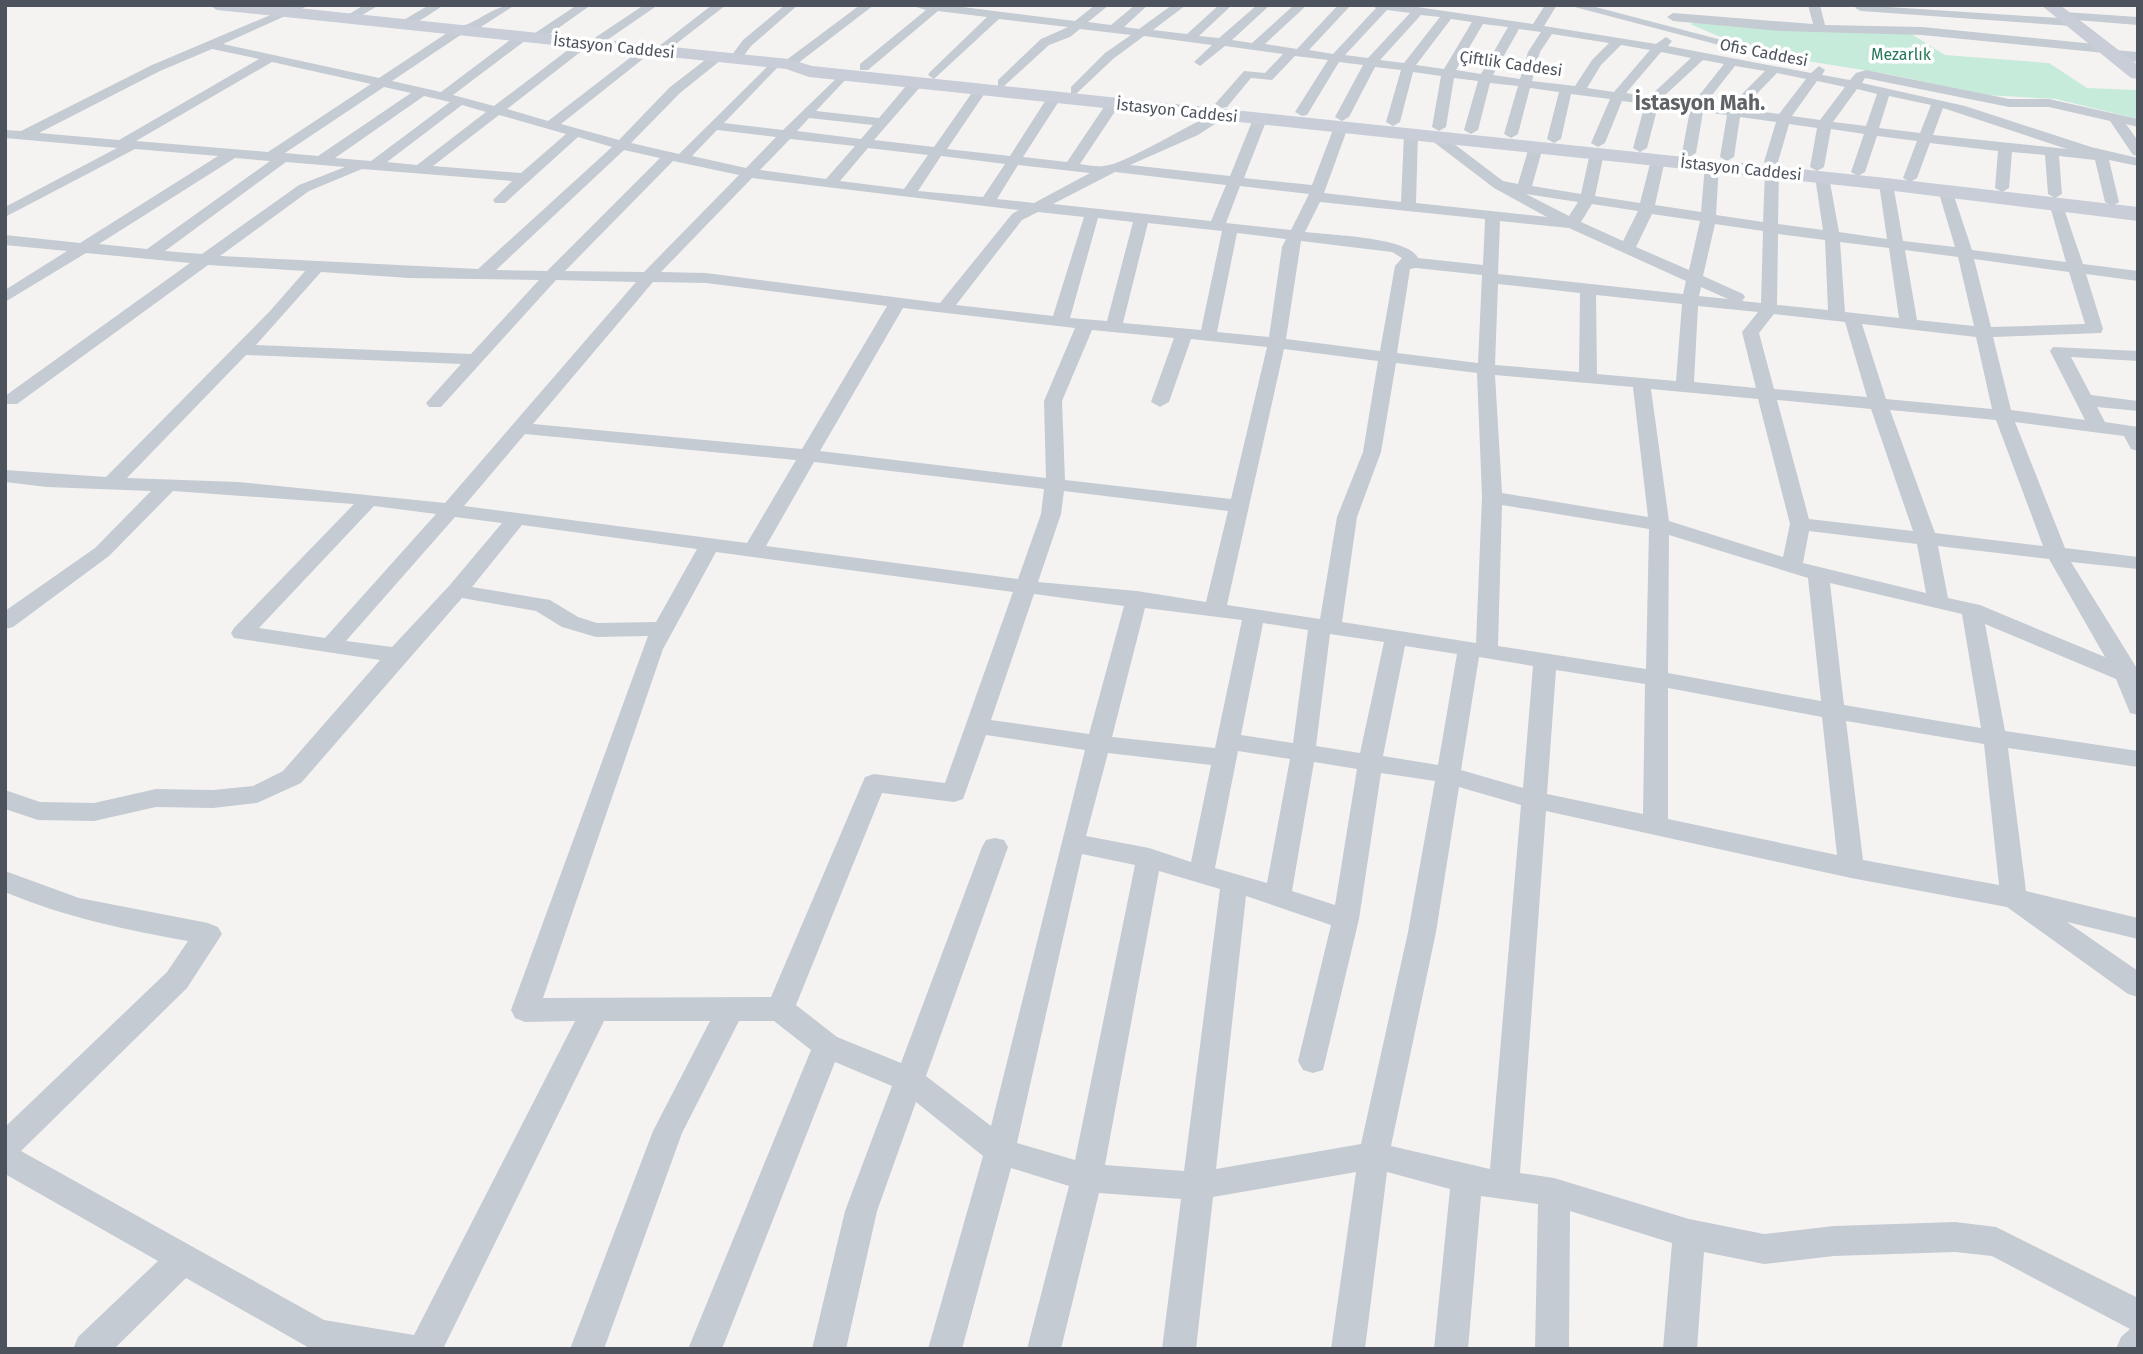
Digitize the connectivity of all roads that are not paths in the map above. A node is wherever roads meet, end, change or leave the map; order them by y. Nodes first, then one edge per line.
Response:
1 (373, 5) edge
2 (439, 5) edge
3 (509, 5) edge
4 (585, 5) edge
5 (652, 5) edge
6 (720, 5) edge
7 (792, 5) edge
8 (868, 5) edge
9 (916, 5) edge
10 (1027, 5) edge
11 (1103, 5) edge
12 (1142, 5) edge
13 (1180, 5) edge
14 (1226, 5) edge
15 (1264, 5) edge
16 (1301, 5) edge
17 (1345, 5) edge
18 (1377, 5) edge
19 (1472, 5) edge
20 (1551, 5) edge
21 (1573, 5) edge
22 (1611, 5) edge
23 (1814, 5) edge
24 (1969, 5) edge
25 (2003, 5) edge
26 (2118, 5) edge
27 (229, 6) edge
28 (1392, 6) edge
29 (944, 7) edge
30 (1598, 7) edge
31 (1860, 7) edge
32 (1897, 8) edge
33 (297, 9) edge
34 (1426, 9) edge
35 (1938, 10) edge
36 (988, 11) edge
37 (1448, 15) junction
38 (1662, 15) edge
39 (2062, 15) edge
40 (1012, 16) junction
41 (1463, 16) junction
42 (1628, 17) junction
43 (1981, 17) junction
44 (350, 18) junction
45 (1480, 19) junction
46 (2018, 19) junction
47 (2133, 21) edge
48 (406, 24) junction
49 (1516, 24) junction
50 (1078, 25) junction
51 (1820, 27) junction
52 (1543, 29) junction
53 (1873, 29) junction
54 (1113, 30) junction
55 (1678, 30) junction
56 (1913, 30) junction
57 (463, 31) junction
58 (1145, 33) junction
59 (1579, 35) junction
60 (529, 38) junction
61 (1189, 40) junction
62 (2009, 41) junction
63 (1220, 42) junction
64 (1617, 42) junction
65 (589, 44) junction
66 (2049, 44) junction
67 (212, 45) junction
68 (1638, 46) junction
69 (1255, 47) junction
70 (1658, 49) junction
71 (653, 51) junction
72 (1296, 52) junction
73 (2109, 52) junction
74 (1768, 55) junction
75 (1334, 57) junction
76 (1699, 57) junction
77 (2138, 57) edge
78 (726, 58) junction
79 (268, 59) junction
80 (1200, 62) dead end
81 (1371, 62) junction
82 (1731, 63) junction
83 (782, 64) junction
84 (864, 67) junction
85 (1408, 67) junction
86 (1753, 67) junction
87 (1821, 67) junction
88 (1772, 71) junction
89 (1448, 73) junction
90 (1861, 74) junction
91 (2138, 74) edge
92 (844, 75) junction
93 (1483, 77) junction
94 (925, 79) junction
95 (1811, 79) junction
96 (1003, 82) junction
97 (379, 83) junction
98 (1524, 83) junction
99 (1852, 86) junction
100 (1572, 89) junction
101 (981, 90) junction
102 (1076, 90) junction
103 (422, 91) junction
104 (1884, 93) junction
105 (1617, 95) junction
106 (443, 96) junction
107 (1054, 98) junction
108 (1653, 100) junction
109 (459, 101) junction
110 (1938, 103) junction
111 (2034, 103) junction
112 (1113, 104) junction
113 (1697, 106) junction
114 (2072, 108) junction
115 (496, 110) junction
116 (1221, 110) junction
117 (1734, 110) junction
118 (1302, 112) junction
119 (807, 114) junction
120 (1784, 117) junction
121 (2115, 118) junction
122 (1261, 119) junction
123 (882, 122) junction
124 (1342, 122) junction
125 (1393, 122) junction
126 (1825, 122) junction
127 (2138, 123) edge
128 (551, 125) junction
129 (714, 127) junction
130 (1873, 129) junction
131 (1970, 129) junction
132 (1471, 130) junction
133 (576, 132) junction
134 (1437, 132) junction
135 (2027, 132) junction
136 (5, 134) edge
137 (1411, 134) junction
138 (1511, 134) junction
139 (787, 135) junction
140 (23, 136) junction
141 (1926, 138) junction
142 (1545, 143) junction
143 (126, 144) junction
144 (863, 144) junction
145 (5, 145) edge
146 (621, 145) junction
147 (1598, 148) junction
148 (1640, 148) junction
149 (2005, 148) junction
150 (2081, 150) junction
151 (937, 152) junction
152 (2138, 152) edge
153 (1689, 153) junction
154 (2052, 153) junction
155 (231, 154) junction
156 (677, 156) junction
157 (2101, 156) junction
158 (276, 158) junction
159 (1658, 160) junction
160 (321, 161) junction
161 (1015, 161) junction
162 (1719, 161) junction
163 (2138, 162) edge
164 (367, 165) junction
165 (1071, 167) junction
166 (1772, 167) junction
167 (419, 170) junction
168 (1110, 170) junction
169 (1820, 172) junction
170 (1858, 172) junction
171 (749, 173) junction
172 (524, 178) junction
173 (1910, 178) junction
174 (1234, 181) junction
175 (1499, 184) junction
176 (1886, 184) junction
177 (830, 185) junction
178 (2002, 188) junction
179 (1524, 189) junction
180 (1945, 190) junction
181 (1316, 193) junction
182 (908, 194) junction
183 (2056, 199) junction
184 (500, 200) dead end
185 (1587, 200) junction
186 (2112, 202) junction
187 (987, 203) junction
188 (2138, 205) edge
189 (1408, 207) junction
190 (1036, 208) junction
191 (1646, 210) junction
192 (5, 213) edge
193 (1092, 214) junction
194 (2138, 214) edge
195 (1493, 217) junction
196 (1141, 219) junction
197 (1708, 219) junction
198 (1572, 224) junction
199 (1224, 227) junction
200 (1771, 228) junction
201 (1294, 236) junction
202 (1832, 236) junction
203 (5, 240) edge
204 (1897, 244) junction
205 (83, 248) junction
206 (1627, 249) junction
207 (1965, 253) junction
208 (150, 254) junction
209 (205, 259) junction
210 (1411, 263) junction
211 (317, 267) junction
212 (2075, 268) junction
213 (482, 274) junction
214 (1490, 274) junction
215 (552, 275) junction
216 (649, 276) junction
217 (2138, 277) edge
218 (1696, 281) junction
219 (1588, 289) junction
220 (5, 297) edge
221 (1690, 301) junction
222 (898, 302) junction
223 (944, 309) junction
224 (1769, 310) junction
225 (1845, 318) junction
226 (1060, 322) junction
227 (1086, 324) junction
228 (1909, 325) junction
229 (1114, 327) junction
230 (1981, 332) junction
231 (1184, 334) junction
232 (1208, 336) junction
233 (1277, 343) junction
234 (243, 350) junction
235 (2138, 356) edge
236 (1388, 357) junction
237 (475, 359) junction
238 (1486, 369) junction
239 (1588, 376) junction
240 (1641, 380) junction
241 (1685, 385) junction
242 (1763, 393) junction
243 (11, 400) dead end
244 (2084, 400) junction
245 (1160, 402) dead end
246 (435, 403) dead end
247 (1878, 403) junction
248 (2138, 406) edge
249 (2003, 415) junction
250 (2098, 427) junction
251 (520, 428) junction
252 (2138, 445) edge
253 (808, 457) junction
254 (5, 476) edge
255 (110, 484) junction
256 (1056, 485) junction
257 (167, 486) junction
258 (1492, 497) junction
259 (369, 499) junction
260 (1239, 506) junction
261 (451, 509) junction
262 (517, 518) junction
263 (1800, 524) junction
264 (1659, 525) junction
265 (1926, 538) junction
266 (709, 544) junction
267 (753, 550) junction
268 (2057, 555) junction
269 (2138, 564) edge
270 (1792, 566) junction
271 (1818, 574) junction
272 (1027, 587) junction
273 (457, 591) junction
274 (1137, 598) junction
275 (1938, 601) junction
276 (1214, 609) junction
277 (1972, 610) junction
278 (1254, 614) junction
279 (5, 622) edge
280 (1325, 626) junction
281 (663, 629) junction
282 (1396, 638) junction
283 (332, 643) junction
284 (1478, 651) junction
285 (397, 654) junction
286 (1545, 662) junction
287 (2132, 677) edge
288 (1656, 678) junction
289 (2138, 707) edge
290 (1834, 712) junction
291 (978, 726) junction
292 (1995, 740) junction
293 (1101, 744) junction
294 (1228, 749) junction
295 (1304, 750) junction
296 (2138, 760) edge
297 (1370, 762) junction
298 (1448, 775) junction
299 (5, 799) edge
300 (1535, 800) junction
301 (1655, 824) junction
302 (1072, 843) junction
303 (995, 848) dead end
304 (1149, 858) junction
305 (1851, 868) junction
306 (1201, 875) junction
307 (5, 881) edge
308 (1234, 882) junction
309 (1278, 895) junction
310 (2014, 898) junction
311 (1346, 919) junction
312 (2138, 929) edge
313 (2138, 986) edge
314 (731, 1009) junction
315 (780, 1009) junction
316 (595, 1010) junction
317 (827, 1046) junction
318 (1313, 1061) dead end
319 (908, 1079) junction
320 (5, 1147) edge
321 (1000, 1151) junction
322 (1374, 1156) junction
323 (5, 1158) edge
324 (1087, 1178) junction
325 (1466, 1180) junction
326 (1504, 1185) junction
327 (1198, 1186) junction
328 (1555, 1192) junction
329 (1689, 1234) junction
330 (184, 1258) junction
331 (2138, 1316) edge
332 (2138, 1342) edge
333 (90, 1349) edge
334 (407, 1349) edge
335 (425, 1349) edge
336 (587, 1349) edge
337 (705, 1349) edge
338 (829, 1349) edge
339 (945, 1349) edge
340 (1044, 1349) edge
341 (1179, 1349) edge
342 (1348, 1349) edge
343 (1451, 1349) edge
344 (1552, 1349) edge
345 (1680, 1349) edge
346 (2133, 1349) edge

1 - 44 street
2 - 48 street
3 - 57 street
4 - 60 street
5 - 65 street
6 - 71 street
7 - 78 street
8 - 83 street
9 - 29 street, Çiftlik Caddesi
10 - 40 street
11 - 50 street
12 - 54 street
13 - 58 street
14 - 61 street
15 - 63 street
16 - 69 street
17 - 72 street
18 - 28 street, Ofis Caddesi
19 - 41 street
20 - 52 street
21 - 30 street
22 - 42 street
23 - 51 street
24 - 43 street
25 - 46 street
26 - 47 street
27 - 33 main road, İstasyon Caddesi
28 - 34 street, Ofis Caddesi
28 - 75 street
29 - 36 street, Çiftlik Caddesi
29 - 84 street
30 - 42 street
30 - 59 street
31 - 32 street
31 - 53 street
32 - 35 street
32 - 56 street
33 - 44 main road, İstasyon Caddesi
33 - 67 street
34 - 37 street, Ofis Caddesi
34 - 81 street
35 - 43 street
36 - 40 street, Çiftlik Caddesi
36 - 94 street
37 - 41 street, Ofis Caddesi
37 - 85 street
38 - 42 street
38 - 51 street
38 - 55 street
38 - 68 street
39 - 46 street
39 - 47 street
39 - 73 main road
40 - 50 street, Çiftlik Caddesi
41 - 45 street, Ofis Caddesi
43 - 46 street
43 - 62 street
44 - 48 main road, İstasyon Caddesi
45 - 49 street, Ofis Caddesi
45 - 89 street
46 - 66 street
48 - 57 main road, İstasyon Caddesi
49 - 52 street, Ofis Caddesi
49 - 93 street
50 - 54 street, Çiftlik Caddesi
50 - 96 street
51 - 53 street
52 - 59 street, Ofis Caddesi
52 - 98 street
53 - 56 street
54 - 58 street, Çiftlik Caddesi
55 - 70 street
55 - 74 street
56 - 62 street
57 - 60 main road, İstasyon Caddesi
57 - 97 street
58 - 61 street, Çiftlik Caddesi
58 - 102 street
59 - 64 street, Ofis Caddesi
60 - 65 main road, İstasyon Caddesi
60 - 106 street
61 - 63 street, Çiftlik Caddesi
62 - 66 street
63 - 69 street, Çiftlik Caddesi
63 - 80 street
64 - 68 street, Ofis Caddesi
64 - 100 street
65 - 71 main road, İstasyon Caddesi
65 - 115 street
66 - 73 street
67 - 79 street
67 - 140 street
68 - 70 street, Ofis Caddesi
69 - 72 street, Çiftlik Caddesi
70 - 76 street, Ofis Caddesi
70 - 105 street
71 - 78 main road, İstasyon Caddesi
71 - 128 street
72 - 75 street, Çiftlik Caddesi
72 - 116 street
73 - 77 street
73 - 91 main road
74 - 86 street
74 - 87 street
75 - 81 street, Çiftlik Caddesi
75 - 118 street
76 - 82 street, Ofis Caddesi
76 - 108 street
78 - 83 main road, İstasyon Caddesi
78 - 146 street
79 - 97 street
79 - 143 street
81 - 85 street, Çiftlik Caddesi
81 - 124 street
82 - 86 street, Ofis Caddesi
82 - 113 street
83 - 84 main road
83 - 92 main road, İstasyon Caddesi
83 - 129 street
84 - 94 main road
85 - 89 street, Çiftlik Caddesi
85 - 125 street
86 - 88 street, Ofis Caddesi
87 - 90 street
87 - 95 street
88 - 95 street, Ofis Caddesi
88 - 117 street
89 - 93 street, Çiftlik Caddesi
89 - 134 street
90 - 99 street
90 - 111 street
92 - 94 main road, İstasyon Caddesi
92 - 119 street
93 - 98 street, Çiftlik Caddesi
93 - 132 street
94 - 96 main road
94 - 101 main road, İstasyon Caddesi
94 - 123 street
95 - 99 street, Ofis Caddesi
95 - 120 street
96 - 102 main road
97 - 103 street
97 - 158 street
98 - 100 street, Çiftlik Caddesi
98 - 138 street
99 - 104 street, Ofis Caddesi
99 - 126 street
100 - 105 street, Çiftlik Caddesi
100 - 142 street
101 - 107 main road, İstasyon Caddesi
101 - 151 street
102 - 116 main road
103 - 106 street
103 - 160 street
104 - 110 street, Ofis Caddesi
104 - 130 street
105 - 108 street, Çiftlik Caddesi
105 - 147 street
106 - 109 street
107 - 112 main road, İstasyon Caddesi
107 - 161 street
108 - 113 street, Çiftlik Caddesi
108 - 148 street
109 - 115 street
109 - 164 street
110 - 131 street, Ofis Caddesi
110 - 141 street
111 - 114 street
111 - 135 street
112 - 116 main road, İstasyon Caddesi
112 - 165 street
113 - 117 street, Çiftlik Caddesi
113 - 153 street
114 - 121 street
114 - 150 street
115 - 128 street
115 - 167 street
116 - 118 main road
116 - 122 main road, İstasyon Caddesi
116 - 168 street
117 - 120 street, Çiftlik Caddesi
117 - 162 street
118 - 124 main road
119 - 123 street
119 - 139 street
120 - 126 street, Çiftlik Caddesi
120 - 166 street
121 - 127 street
121 - 152 street
122 - 124 main road, İstasyon Caddesi
122 - 174 street
123 - 144 street
124 - 125 main road
124 - 137 main road, İstasyon Caddesi
124 - 181 street
125 - 134 main road
126 - 130 street, Çiftlik Caddesi
126 - 169 street
128 - 133 street
129 - 139 street
129 - 156 street
130 - 141 street, Çiftlik Caddesi
130 - 170 street
131 - 135 street, Ofis Caddesi
131 - 141 street, Çiftlik Caddesi
131 - 149 street, Çiftlik Caddesi
132 - 134 main road
132 - 138 main road
133 - 146 street
133 - 172 street
134 - 137 main road, İstasyon Caddesi
134 - 142 main road, İstasyon Caddesi
134 - 175 street
135 - 150 street, Ofis Caddesi
136 - 140 street
137 - 189 street
138 - 142 main road
139 - 144 street
139 - 171 street
140 - 143 street
140 - 145 street
141 - 173 street
142 - 147 main road, İstasyon Caddesi
142 - 179 street
143 - 155 street
143 - 192 street
144 - 151 street
144 - 177 street
146 - 156 street
146 - 213 street
147 - 148 main road
147 - 159 main road, İstasyon Caddesi
147 - 185 street
148 - 153 main road
149 - 154 street, Çiftlik Caddesi
149 - 178 street
150 - 157 street, Ofis Caddesi
151 - 161 street
151 - 182 street
153 - 162 main road
154 - 157 street, Çiftlik Caddesi
154 - 183 street
155 - 158 street
155 - 205 street
156 - 171 street
156 - 215 street
157 - 163 street, Ofis Caddesi
157 - 186 street
158 - 160 street
158 - 208 street
159 - 162 main road, İstasyon Caddesi
159 - 191 street
160 - 164 street
161 - 165 street
161 - 187 street
162 - 166 main road, İstasyon Caddesi
162 - 197 street
164 - 167 street
164 - 209 street
165 - 168 street
166 - 169 main road, İstasyon Caddesi
166 - 200 street
167 - 172 street
168 - 174 street
168 - 190 street
169 - 170 main road
169 - 176 main road, İstasyon Caddesi
169 - 202 street
170 - 173 main road
171 - 177 street
171 - 216 street
172 - 184 street
173 - 178 main road
174 - 181 street
174 - 199 street
175 - 179 street
175 - 198 street
176 - 180 main road, İstasyon Caddesi
176 - 204 street
177 - 182 street
178 - 183 main road
179 - 185 street
180 - 183 main road, İstasyon Caddesi
180 - 207 street
181 - 189 street
181 - 201 street
182 - 187 street
183 - 186 main road
183 - 194 main road, İstasyon Caddesi
183 - 212 street
185 - 191 street
185 - 198 street
186 - 188 main road
187 - 190 street
189 - 195 street
190 - 193 street
190 - 223 street
191 - 197 street
191 - 206 street
193 - 196 street
193 - 226 street
195 - 198 street
195 - 214 street
196 - 199 street
196 - 229 street
197 - 200 street
197 - 218 street
198 - 206 street
199 - 201 street
199 - 232 street
200 - 202 street
200 - 224 street
201 - 210 street
201 - 233 street
202 - 204 street
202 - 225 street
203 - 205 street
204 - 207 street
204 - 228 street
205 - 208 street
205 - 220 street
206 - 218 street
207 - 212 street
207 - 230 street
208 - 209 street
209 - 211 street
209 - 243 street
210 - 214 street
210 - 236 street
211 - 213 street
211 - 234 street
212 - 217 street
212 - 230 street
213 - 215 street
214 - 219 street
214 - 238 street
215 - 216 street
215 - 237 street
216 - 222 street
216 - 251 street
218 - 221 street
218 - 224 street
219 - 221 street
219 - 239 street
221 - 224 street
221 - 241 street
222 - 223 street
222 - 253 street
223 - 226 street
224 - 225 street
224 - 242 street
225 - 228 street
225 - 247 street
226 - 227 street
227 - 229 street
227 - 256 street
228 - 230 street
229 - 231 street
230 - 249 street
231 - 232 street
231 - 245 street
232 - 233 street
233 - 236 street
233 - 260 street
234 - 237 street
234 - 255 street
235 - 244 street
236 - 238 street
236 - 280 street
237 - 246 street
238 - 239 street
238 - 258 street
239 - 240 street
240 - 241 street
240 - 264 street
241 - 242 street
242 - 247 street
242 - 263 street
244 - 248 street
244 - 250 street
247 - 249 street
247 - 265 street
249 - 250 street
249 - 268 street
250 - 252 street
251 - 253 street
251 - 261 street
253 - 256 street
253 - 267 street
254 - 255 street
255 - 257 street
256 - 260 street
256 - 272 street
257 - 259 street
257 - 279 street
258 - 264 street
258 - 284 street
259 - 261 street
259 - 283 street
260 - 276 street
261 - 262 street
261 - 283 street
262 - 266 street
262 - 273 street
263 - 265 street
263 - 270 street
264 - 270 street
264 - 288 street
265 - 268 street
265 - 275 street
266 - 267 street
266 - 281 street
267 - 272 street
268 - 269 street
268 - 287 street
270 - 271 street
271 - 275 street
271 - 290 street
272 - 274 street
272 - 291 street
273 - 281 street
273 - 285 street
274 - 276 street
274 - 293 street
275 - 277 street
276 - 278 street
277 - 287 street
277 - 292 street
278 - 280 street
278 - 294 street
280 - 282 street
280 - 295 street
281 - 316 street
282 - 284 street
282 - 297 street
283 - 285 street
284 - 286 street
284 - 298 street
285 - 299 street
286 - 288 street
286 - 300 street
287 - 289 street
288 - 290 street
288 - 301 street
290 - 292 street
290 - 305 street
291 - 293 street
291 - 315 street
292 - 296 street
292 - 310 street
293 - 294 street
293 - 302 street
294 - 295 street
294 - 306 street
295 - 297 street
295 - 309 street
297 - 298 street
297 - 311 street
298 - 300 street
298 - 322 street
300 - 301 street
300 - 326 street
301 - 305 street
302 - 304 street
302 - 321 street
303 - 319 street
304 - 306 street
304 - 324 street
305 - 310 street
306 - 308 street
307 - 320 street
308 - 309 street
308 - 327 street
309 - 311 street
310 - 312 street
310 - 313 street
311 - 318 street
314 - 315 street
314 - 316 street
314 - 336 street
315 - 317 street
316 - 335 street
317 - 319 street
317 - 337 street
319 - 321 street
319 - 338 street
321 - 324 street
321 - 339 street
322 - 325 street
322 - 327 street
322 - 342 street
323 - 330 street
324 - 327 street
324 - 340 street
325 - 326 street
325 - 343 street
326 - 328 street
327 - 341 street
328 - 329 street
328 - 344 street
329 - 331 street
329 - 345 street
330 - 333 street
330 - 334 street
332 - 346 street

